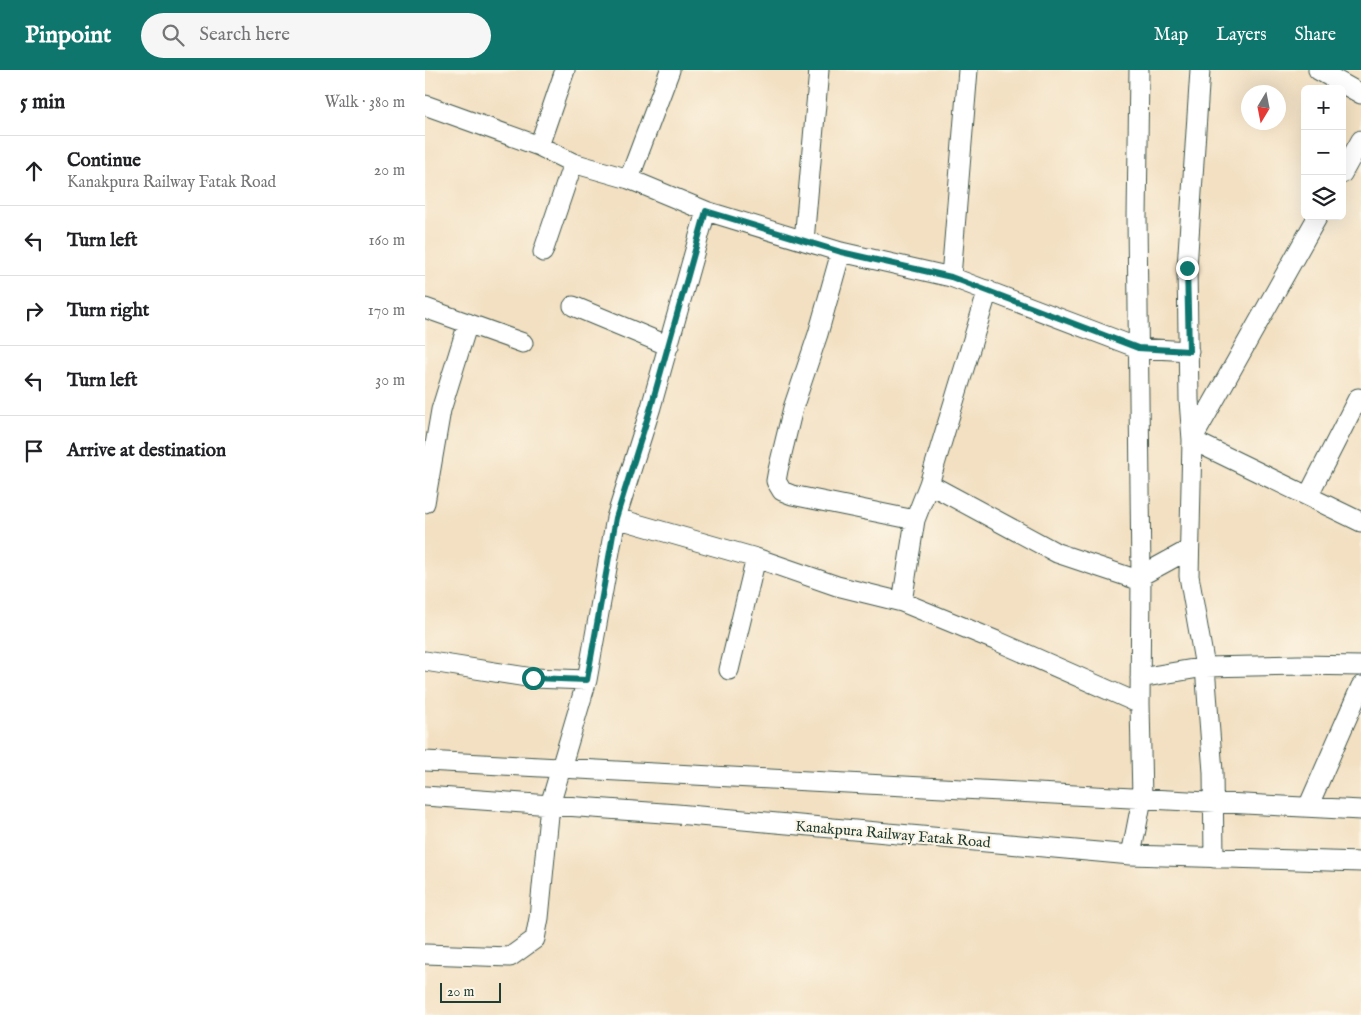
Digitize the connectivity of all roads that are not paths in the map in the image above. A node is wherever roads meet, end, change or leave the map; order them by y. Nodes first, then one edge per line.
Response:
1 (565, 70) edge
2 (670, 70) edge
3 (819, 70) edge
4 (968, 70) edge
5 (1139, 70) edge
6 (1200, 70) edge
7 (1318, 70) edge
8 (1361, 94) edge
9 (425, 104) edge
10 (1361, 140) edge
11 (539, 146) junction
12 (573, 163) junction
13 (1346, 167) edge
14 (629, 180) junction
15 (706, 211) junction
16 (1316, 220) edge
17 (805, 241) junction
18 (543, 252) dead end
19 (841, 252) junction
20 (951, 277) junction
21 (988, 290) junction
22 (573, 306) dead end
23 (425, 308) edge
24 (467, 323) junction
25 (523, 343) dead end
26 (669, 346) junction
27 (1138, 348) junction
28 (1189, 351) junction
29 (1358, 398) dead end
30 (431, 437) edge
31 (1192, 440) junction
32 (929, 484) junction
33 (1308, 496) junction
34 (425, 503) edge
35 (616, 518) junction
36 (915, 520) junction
37 (1361, 522) edge
38 (1188, 550) junction
39 (755, 558) junction
40 (1141, 576) junction
41 (902, 602) junction
42 (425, 661) edge
43 (1361, 666) edge
44 (1205, 667) junction
45 (729, 670) dead end
46 (1140, 678) junction
47 (587, 680) junction
48 (1361, 686) edge
49 (1140, 704) junction
50 (425, 761) edge
51 (560, 768) junction
52 (425, 796) edge
53 (1142, 798) junction
54 (1214, 802) junction
55 (550, 805) junction
56 (1308, 807) junction
57 (1361, 810) edge
58 (1131, 855) junction
59 (1214, 858) junction
60 (1361, 862) edge
61 (425, 954) edge

1 - 11 street
2 - 14 street
3 - 17 street
4 - 20 street
5 - 27 street
6 - 28 street
7 - 8 street
9 - 11 street
10 - 13 street
11 - 12 street
12 - 14 street
12 - 18 street
14 - 15 street
15 - 17 street
15 - 26 street
16 - 31 street
17 - 19 street
19 - 20 street
19 - 36 street
20 - 21 street
21 - 27 street
21 - 32 street
22 - 26 street
23 - 24 street
24 - 25 street
24 - 30 street
26 - 35 street
27 - 28 street
27 - 40 street
28 - 31 street
29 - 33 street
30 - 34 street
31 - 33 street
31 - 38 street
32 - 36 street
32 - 40 street
33 - 37 street
35 - 39 street
35 - 47 street
36 - 41 street
38 - 40 street
38 - 44 street
39 - 41 street
39 - 45 street
40 - 46 street
41 - 49 street
42 - 47 street
43 - 44 street
44 - 46 street
44 - 54 street
46 - 49 street
47 - 51 street
48 - 56 street
49 - 53 street
50 - 51 street
51 - 53 street
51 - 55 street
52 - 55 street, Kanakpura Railway Fatak Road
53 - 54 street
53 - 58 street
54 - 56 street
54 - 59 street
55 - 58 street, Kanakpura Railway Fatak Road
55 - 61 street
56 - 57 street
58 - 59 street, Kanakpura Railway Fatak Road
59 - 60 street, Kanakpura Railway Fatak Road

